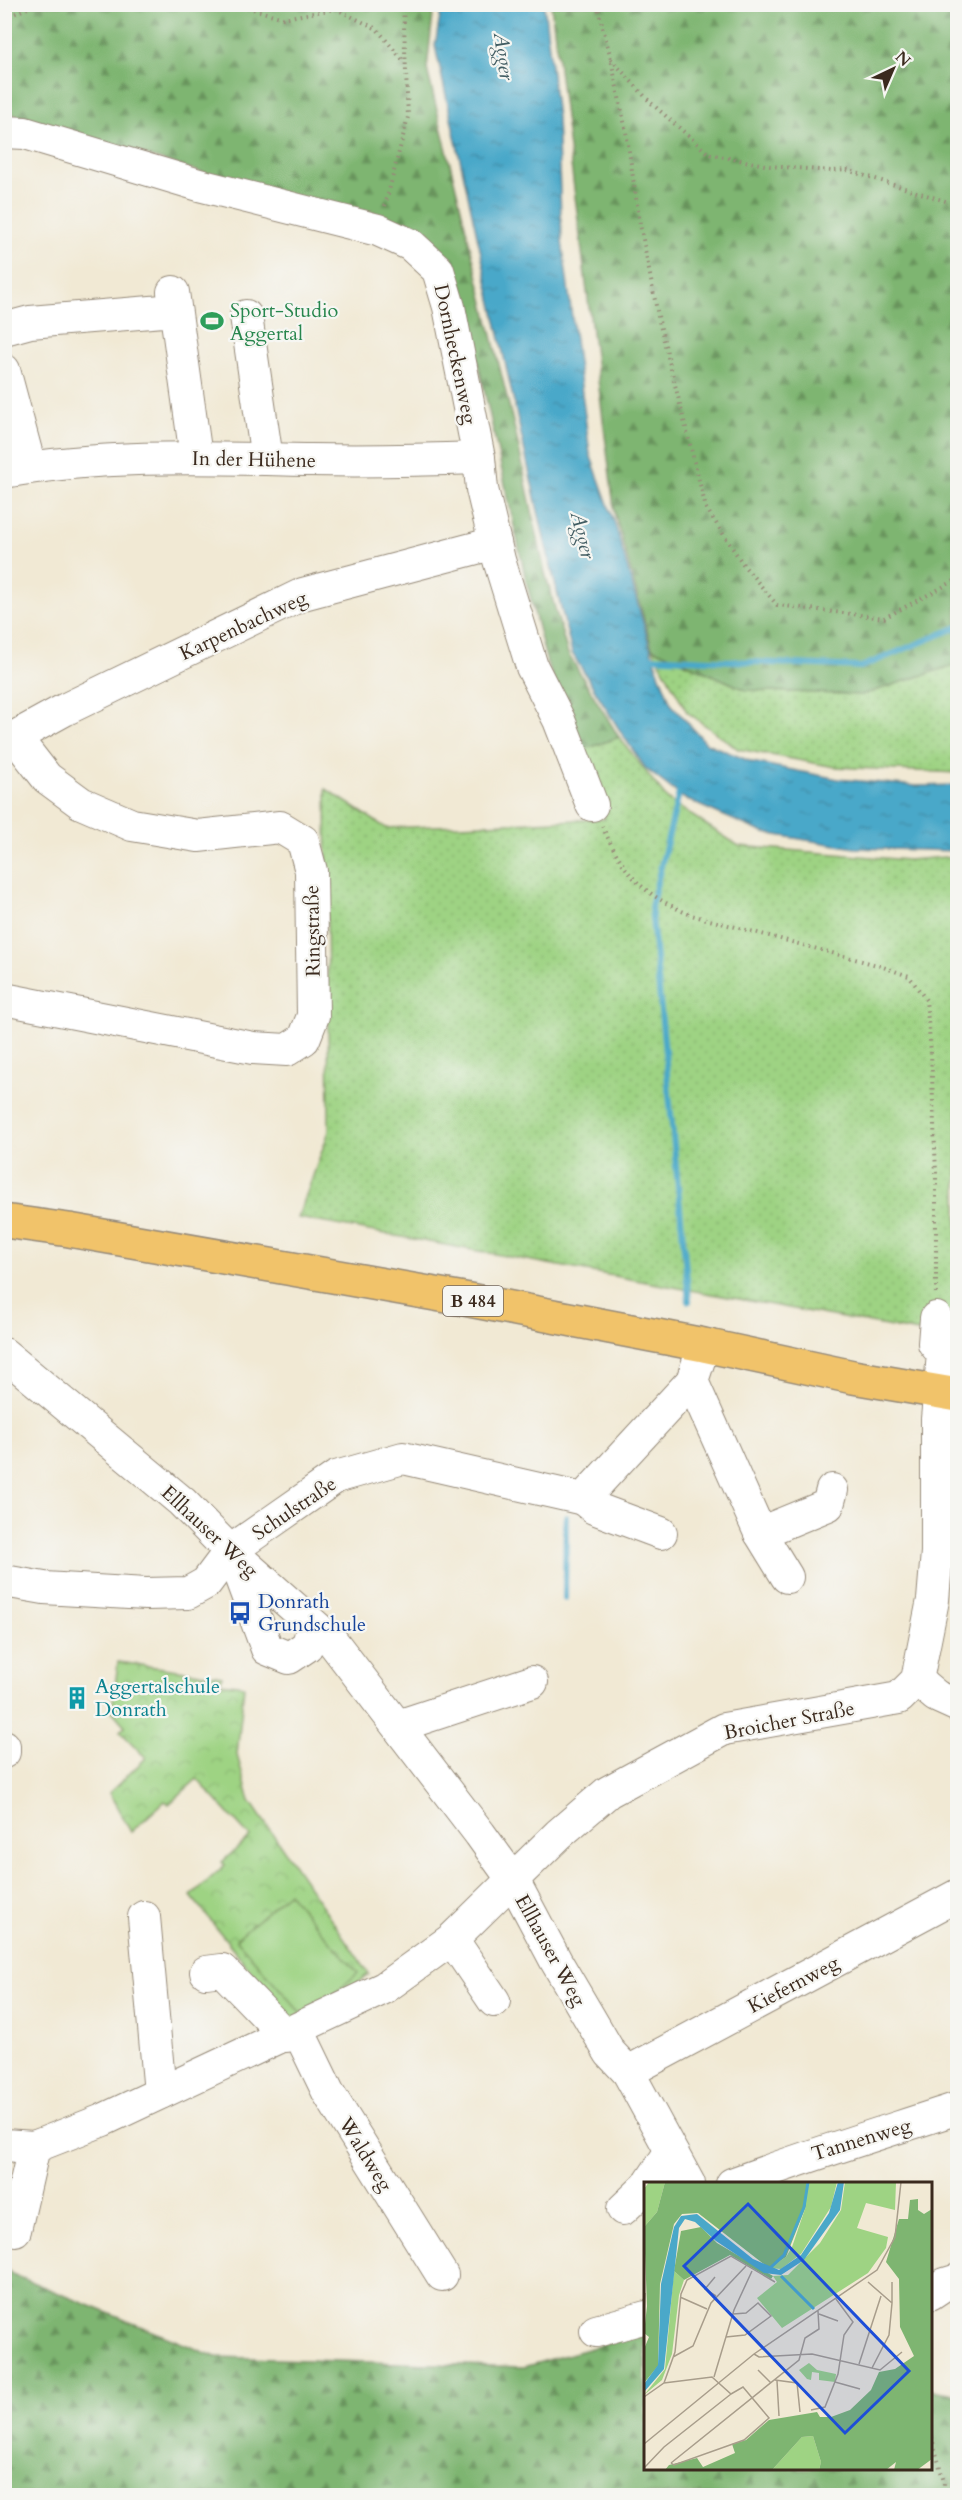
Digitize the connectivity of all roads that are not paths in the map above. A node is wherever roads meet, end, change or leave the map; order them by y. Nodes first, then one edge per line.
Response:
1 (4, 132) edge
2 (246, 316) dead end
3 (4, 329) edge
4 (4, 370) edge
5 (196, 457) junction
6 (479, 458) junction
7 (267, 459) junction
8 (17, 469) edge
9 (495, 543) junction
10 (10, 740) edge
11 (591, 805) road end
12 (4, 999) edge
13 (4, 1221) edge
14 (936, 1318) road end
15 (704, 1345) junction
16 (4, 1354) edge
17 (692, 1381) junction
18 (949, 1393) edge
19 (832, 1490) dead end
20 (583, 1499) junction
21 (661, 1533) dead end
22 (760, 1533) junction
23 (230, 1551) junction
24 (787, 1577) dead end
25 (4, 1581) edge
26 (945, 1601) edge
27 (314, 1626) junction
28 (917, 1680) junction
29 (532, 1682) dead end
30 (957, 1706) edge
31 (398, 1726) junction
32 (4, 1746) edge
33 (4, 1752) edge
34 (513, 1880) junction
35 (957, 1896) edge
36 (144, 1917) dead end
37 (452, 1939) junction
38 (206, 1972) dead end
39 (494, 2001) dead end
40 (292, 2033) junction
41 (628, 2072) junction
42 (160, 2093) junction
43 (957, 2108) edge
44 (19, 2146) edge
45 (673, 2154) junction
46 (650, 2182) edge
47 (688, 2182) edge
48 (737, 2182) edge
49 (644, 2188) edge
50 (623, 2209) dead end
51 (15, 2230) dead end
52 (442, 2275) dead end
53 (957, 2280) edge
54 (932, 2293) edge
55 (644, 2317) edge
56 (596, 2331) dead end

1 - 6 street, Dornheckenweg
2 - 7 street
3 - 5 street
4 - 8 street, In der Hühene
5 - 7 street, In der Hühene
5 - 8 street, In der Hühene
6 - 7 street, In der Hühene
6 - 9 street, Dornheckenweg
9 - 10 street, Karpenbachweg
9 - 11 street, Dornheckenweg
10 - 12 street, Ringstraße
13 - 15 main road, B 484
14 - 18 street
15 - 17 street
15 - 18 main road, B 484
16 - 23 street, Ellhauser Weg
17 - 20 street
17 - 22 street
18 - 26 street
19 - 22 street
20 - 21 street, Schulstraße
20 - 23 street, Schulstraße
22 - 24 street
23 - 25 street, Schulstraße
23 - 27 street, Ellhauser Weg
23 - 27 street
26 - 28 street
27 - 31 street, Ellhauser Weg
28 - 30 street
28 - 34 street, Broicher Straße
29 - 31 street
31 - 34 street, Ellhauser Weg
32 - 33 street
34 - 37 street
34 - 41 street, Ellhauser Weg
35 - 41 street, Kiefernweg
36 - 42 street
37 - 39 street
37 - 40 street
38 - 40 street, Waldweg
40 - 42 street
40 - 52 street, Waldweg
41 - 45 street, Ellhauser Weg
42 - 44 street
43 - 48 street, Tannenweg
44 - 51 street
45 - 46 street
45 - 47 street, Ellhauser Weg
49 - 50 street
53 - 54 street
55 - 56 street

